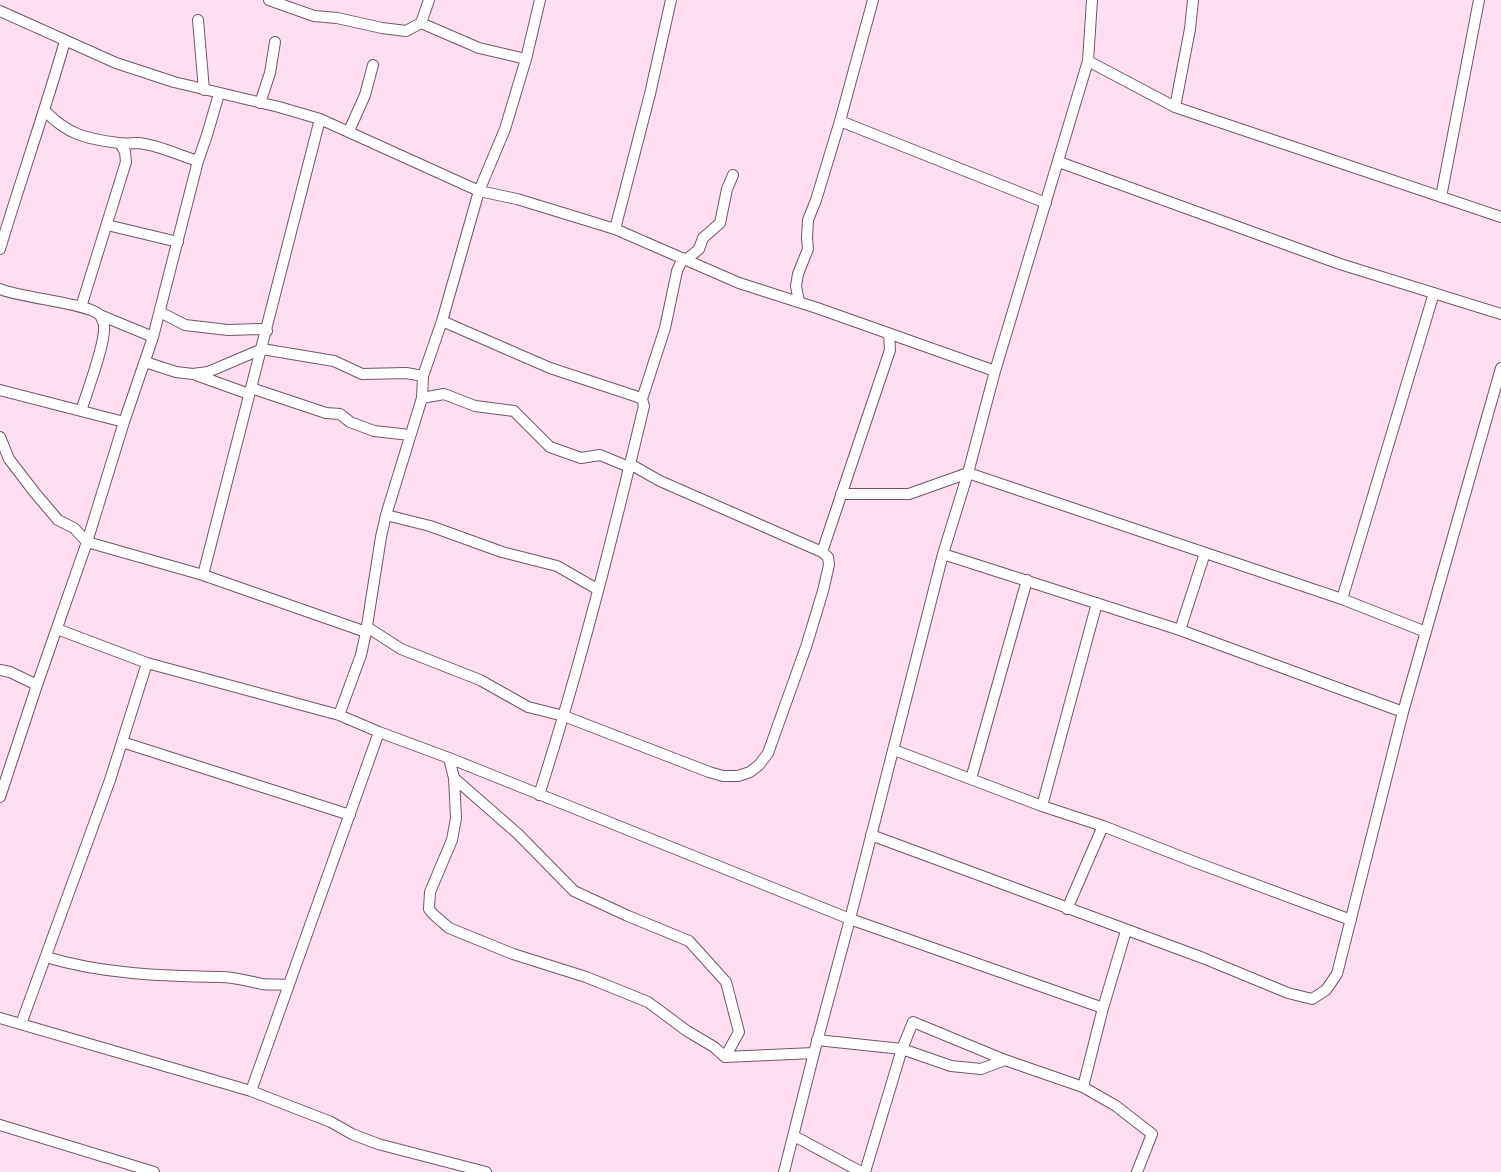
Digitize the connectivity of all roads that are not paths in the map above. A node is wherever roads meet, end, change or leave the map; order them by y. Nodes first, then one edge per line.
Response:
1 (269, 0) edge
2 (429, 0) edge
3 (540, 0) edge
4 (672, 0) edge
5 (873, 0) edge
6 (1092, 0) edge
7 (1193, 0) edge
8 (1479, 0) edge
9 (0, 11) edge
10 (198, 20) dead end
11 (421, 23) junction
12 (66, 41) junction
13 (275, 42) dead end
14 (526, 59) junction
15 (1088, 61) junction
16 (373, 64) dead end
17 (204, 90) junction
18 (219, 94) junction
19 (260, 103) junction
20 (1175, 107) junction
21 (45, 111) junction
22 (320, 119) junction
23 (840, 121) junction
24 (348, 132) junction
25 (120, 143) junction
26 (198, 161) junction
27 (1059, 162) junction
28 (733, 176) dead end
29 (479, 191) junction
30 (1441, 197) junction
31 (1046, 202) junction
32 (1501, 217) edge
33 (107, 225) junction
34 (615, 229) junction
35 (178, 242) junction
36 (0, 249) edge
37 (685, 259) junction
38 (0, 288) edge
39 (1434, 293) junction
40 (798, 302) junction
41 (81, 307) junction
42 (160, 312) junction
43 (1501, 314) edge
44 (100, 315) junction
45 (442, 322) junction
46 (267, 331) junction
47 (889, 334) junction
48 (153, 337) junction
49 (262, 349) junction
50 (145, 362) junction
51 (1501, 368) edge
52 (995, 371) junction
53 (193, 374) junction
54 (423, 376) junction
55 (0, 390) edge
56 (250, 391) junction
57 (422, 398) junction
58 (642, 399) junction
59 (81, 411) junction
60 (124, 422) junction
61 (410, 435) junction
62 (0, 437) edge
63 (629, 466) junction
64 (968, 473) junction
65 (842, 494) junction
66 (386, 515) junction
67 (88, 542) junction
68 (822, 552) junction
69 (1206, 553) junction
70 (943, 554) junction
71 (203, 575) junction
72 (1027, 580) junction
73 (597, 589) junction
74 (1342, 599) junction
75 (1097, 603) junction
76 (57, 629) junction
77 (367, 629) junction
78 (1180, 630) junction
79 (1426, 632) junction
80 (147, 663) junction
81 (0, 670) edge
82 (37, 685) junction
83 (1403, 712) junction
84 (339, 716) junction
85 (564, 716) junction
86 (379, 732) junction
87 (122, 742) junction
88 (894, 750) junction
89 (448, 758) junction
90 (454, 778) junction
91 (971, 779) junction
92 (540, 795) junction
93 (0, 797) edge
94 (1042, 806) junction
95 (350, 815) junction
96 (1103, 826) junction
97 (871, 835) junction
98 (1067, 909) junction
99 (850, 919) junction
100 (1351, 920) junction
101 (1126, 931) junction
102 (46, 956) junction
103 (289, 984) junction
104 (1103, 1008) junction
105 (0, 1018) edge
106 (21, 1024) junction
107 (817, 1040) junction
108 (902, 1049) junction
109 (814, 1053) junction
110 (725, 1057) junction
111 (1005, 1060) junction
112 (1083, 1087) junction
113 (251, 1091) junction
114 (0, 1125) edge
115 (794, 1136) junction
116 (154, 1172) edge
117 (486, 1172) edge
118 (784, 1172) edge
119 (861, 1172) edge
120 (866, 1172) edge
121 (1136, 1172) edge

1 - 11 street
2 - 11 street
3 - 14 street
4 - 34 street
5 - 23 street
6 - 15 street
7 - 20 street
8 - 30 street
9 - 12 street
10 - 17 street
11 - 14 street
12 - 17 street
12 - 21 street
13 - 19 street
14 - 29 street
15 - 20 street
15 - 27 street
16 - 24 street
17 - 18 street
18 - 19 street
18 - 26 street
19 - 22 street
20 - 30 street
21 - 25 street
21 - 36 street
22 - 24 street
22 - 46 street
23 - 31 street
23 - 40 street
24 - 29 street
25 - 26 street
25 - 33 street
26 - 35 street
27 - 31 street
27 - 39 street
28 - 37 street
29 - 34 street
29 - 45 street
30 - 32 street
31 - 52 street
33 - 35 street
33 - 41 street
34 - 37 street
35 - 42 street
37 - 40 street
37 - 58 street
38 - 41 street
39 - 43 street
39 - 74 street
40 - 47 street
41 - 44 street
42 - 46 street
42 - 48 street
44 - 48 street
44 - 59 street
45 - 54 street
45 - 58 street
46 - 49 street
47 - 52 street
47 - 65 street
48 - 50 street
49 - 53 street
49 - 54 street
49 - 56 street
50 - 53 street
50 - 60 street
51 - 79 street
52 - 64 street
53 - 56 street
54 - 57 street
55 - 59 street
56 - 61 street
56 - 71 street
57 - 61 street
57 - 63 street
58 - 63 street
59 - 60 street
60 - 67 street
61 - 66 street
62 - 67 street
63 - 68 street
63 - 73 street
64 - 65 street
64 - 69 street
64 - 70 street
65 - 68 street
66 - 73 street
66 - 77 street
67 - 71 street
67 - 76 street
68 - 85 street
69 - 74 street
69 - 78 street
70 - 72 street
70 - 88 street
71 - 77 street
72 - 75 street
72 - 91 street
73 - 85 street
74 - 79 street
75 - 78 street
75 - 94 street
76 - 80 street
76 - 82 street
77 - 84 street
77 - 85 street
78 - 83 street
79 - 83 street
80 - 84 street
80 - 87 street
81 - 82 street
82 - 93 street
83 - 100 street
84 - 86 street
85 - 92 street
86 - 89 street
86 - 95 street
87 - 95 street
87 - 102 street
88 - 91 street
88 - 97 street
89 - 90 street
89 - 92 street
90 - 110 street
90 - 110 street
91 - 94 street
92 - 99 street
94 - 96 street
95 - 103 street
96 - 98 street
96 - 100 street
97 - 98 street
97 - 99 street
98 - 101 street
99 - 104 street
99 - 107 street
100 - 101 street
101 - 104 street
102 - 103 street
102 - 106 street
103 - 113 street
104 - 112 street
105 - 106 street
106 - 113 street
107 - 108 street
107 - 109 street
108 - 111 street
108 - 111 street
108 - 120 street
109 - 110 street
109 - 115 street
111 - 112 street
112 - 121 street
113 - 117 street
114 - 116 street
115 - 118 street
115 - 119 street

